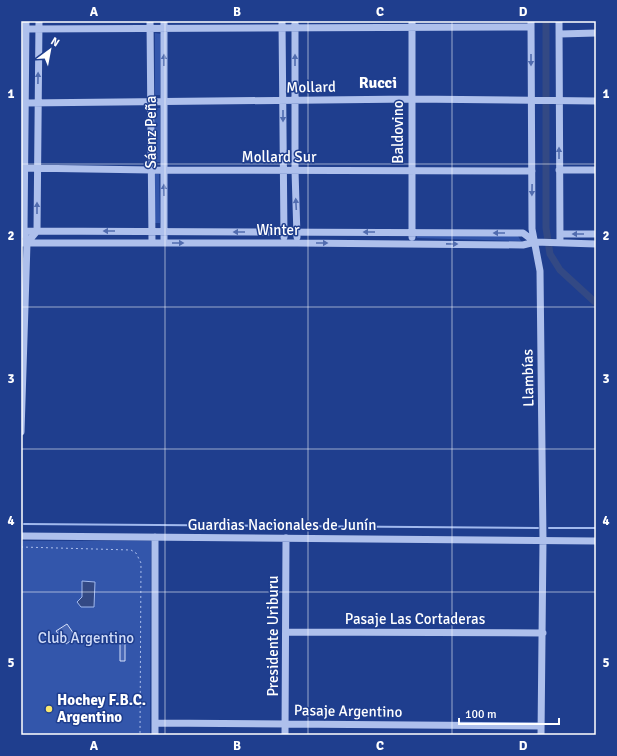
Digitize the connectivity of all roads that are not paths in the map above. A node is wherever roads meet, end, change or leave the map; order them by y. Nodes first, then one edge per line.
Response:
1 (26, 21) edge
2 (39, 21) edge
3 (150, 21) edge
4 (164, 21) edge
5 (559, 21) edge
6 (412, 24) edge
7 (531, 24) edge
8 (282, 25) edge
9 (295, 25) edge
10 (39, 29) junction
11 (150, 29) junction
12 (164, 29) junction
13 (27, 30) junction
14 (596, 33) edge
15 (560, 34) junction
16 (412, 99) junction
17 (283, 100) junction
18 (294, 100) junction
19 (531, 100) junction
20 (560, 100) junction
21 (596, 101) edge
22 (150, 102) junction
23 (164, 102) junction
24 (26, 103) junction
25 (38, 103) junction
26 (25, 168) junction
27 (37, 168) junction
28 (150, 170) junction
29 (164, 170) junction
30 (283, 170) junction
31 (294, 170) junction
32 (411, 170) junction
33 (559, 170) junction
34 (596, 170) edge
35 (532, 171) junction
36 (24, 231) junction
37 (37, 231) junction
38 (153, 231) junction
39 (165, 231) junction
40 (284, 232) junction
41 (298, 232) junction
42 (412, 233) junction
43 (560, 234) junction
44 (596, 234) edge
45 (152, 242) junction
46 (164, 242) junction
47 (538, 242) junction
48 (24, 243) edge
49 (284, 243) junction
50 (297, 243) junction
51 (559, 243) junction
52 (412, 244) junction
53 (596, 244) edge
54 (22, 361) edge
55 (21, 432) edge
56 (21, 536) edge
57 (155, 537) junction
58 (286, 538) junction
59 (543, 540) junction
60 (596, 541) edge
61 (286, 632) junction
62 (543, 633) junction
63 (155, 723) junction
64 (286, 723) junction
65 (541, 726) junction
66 (155, 735) edge
67 (286, 735) edge
68 (541, 735) edge

1 - 13 street
2 - 10 street
3 - 11 street, Sáenz Peña
4 - 12 street, Sáenz Peña
5 - 15 street
6 - 7 street
6 - 9 street
6 - 16 street, Baldovino
7 -> 19 street, Llambías
8 - 9 street
8 - 12 street
8 - 17 street
18 -> 9 street
10 - 11 street
10 - 13 street
25 -> 10 street
11 - 12 street
11 - 22 street, Sáenz Peña
23 -> 12 street, Sáenz Peña
13 - 24 street
14 - 15 street
15 - 20 street
16 - 18 street, Mollard
16 - 19 street, Mollard
16 - 32 street, Baldovino
17 - 18 street, Mollard
17 - 23 street, Mollard
17 -> 30 street
18 - 31 street
19 - 20 street, Mollard
19 - 35 street, Llambías
20 - 21 street, Mollard
33 -> 20 street
22 - 23 street, Mollard
22 - 25 street, Mollard
22 - 28 street, Sáenz Peña
23 - 29 street, Sáenz Peña
24 - 25 street, Mollard
24 - 26 street
25 - 27 street
26 - 27 street, Mollard Sur
26 - 36 street
27 - 28 street, Mollard Sur
37 -> 27 street
28 - 29 street, Mollard Sur
28 - 38 street, Sáenz Peña
29 - 30 street, Mollard Sur
39 -> 29 street, Sáenz Peña
30 - 31 street, Mollard Sur
30 - 40 street
31 - 32 street, Mollard Sur
41 -> 31 street
32 - 35 street, Mollard Sur
32 - 42 street, Baldovino
33 - 34 street
33 - 43 street
35 -> 47 street, Llambías
36 - 37 street, Winter
36 - 48 street
38 -> 37 street, Winter
37 - 48 street
38 - 39 street, Winter
38 - 45 street, Sáenz Peña
40 -> 39 street, Winter
39 - 46 street, Sáenz Peña
40 - 41 street, Winter
40 - 49 street
42 -> 41 street, Winter
41 - 50 street
47 -> 42 street, Winter
42 - 52 street, Baldovino
44 -> 43 street
43 - 51 street
45 - 46 street, Winter
45 - 48 street, Winter
46 -> 49 street, Winter
47 - 51 street, Winter
52 -> 47 street, Winter
47 - 59 street, Llambías
48 - 54 street
49 - 50 street, Winter
50 -> 52 street, Winter
51 - 53 street, Winter
54 - 55 street
56 - 57 street, Guardias Nacionales de Junín
57 - 58 street, Guardias Nacionales de Junín
57 - 63 street
58 - 59 street, Guardias Nacionales de Junín
58 - 61 street, Presidente Uriburu
59 - 60 street, Guardias Nacionales de Junín
59 - 62 street, Llambías
61 - 62 street, Pasaje Las Cortaderas
61 - 64 street, Presidente Uriburu
62 - 65 street, Llambías
63 - 64 street, Pasaje Argentino
63 - 66 street
64 - 65 street, Pasaje Argentino
64 - 67 street, Presidente Uriburu
65 - 68 street, Llambías

